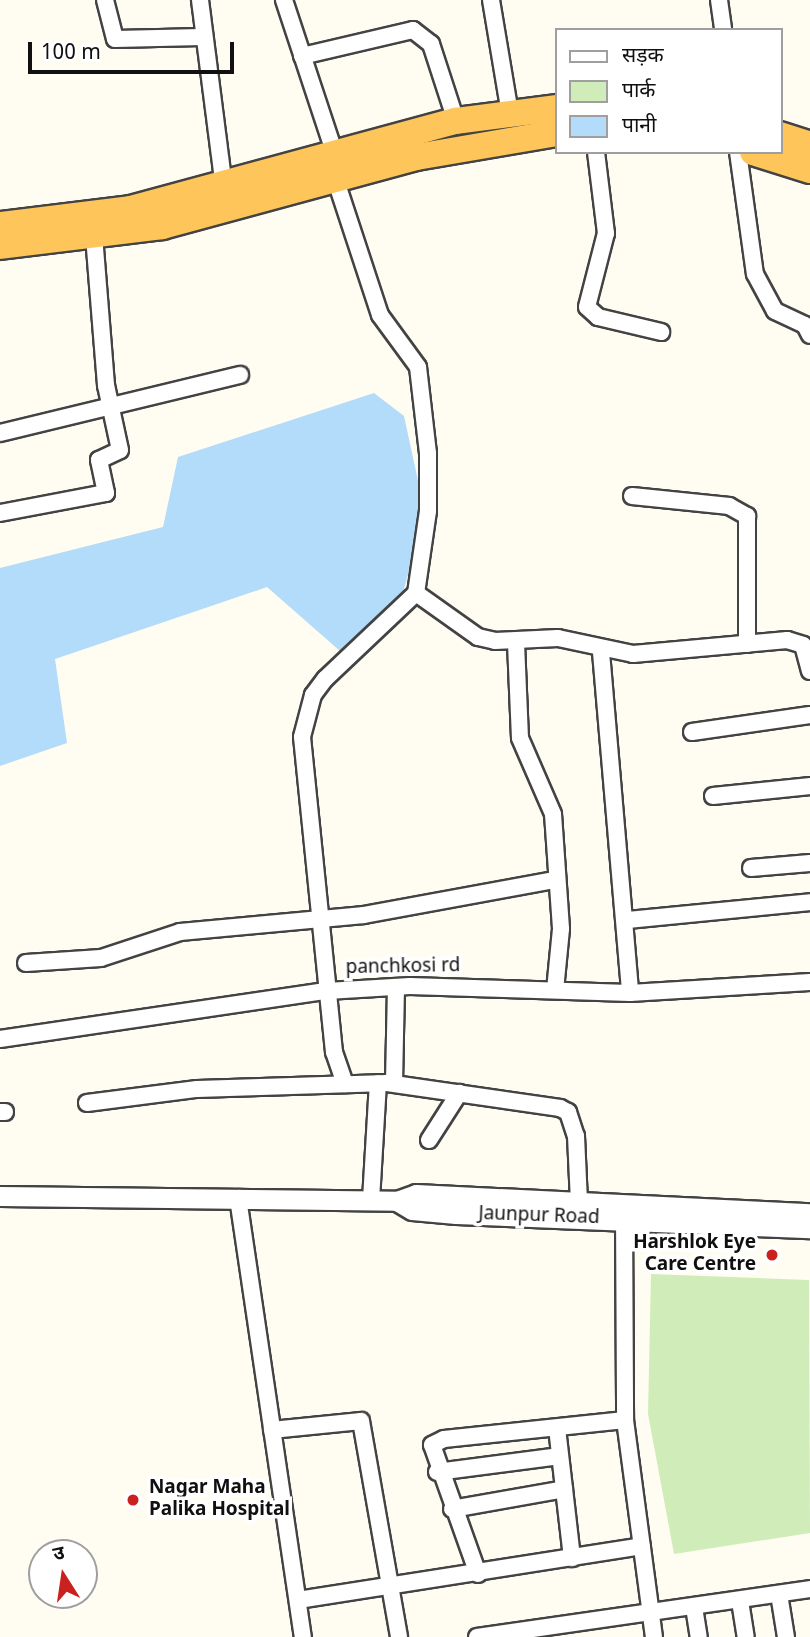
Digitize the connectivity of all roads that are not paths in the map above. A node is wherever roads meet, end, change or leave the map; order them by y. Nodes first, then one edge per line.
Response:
1 (105, 0) edge
2 (200, 0) edge
3 (284, 0) edge
4 (491, 0) edge
5 (719, 0) edge
6 (723, 28) edge
7 (202, 37) junction
8 (302, 56) junction
9 (554, 108) edge
10 (510, 113) junction
11 (456, 121) junction
12 (554, 133) edge
13 (782, 136) edge
14 (810, 145) edge
15 (596, 154) edge
16 (738, 154) edge
17 (759, 154) edge
18 (336, 169) junction
19 (810, 170) edge
20 (224, 188) junction
21 (0, 225) edge
22 (94, 237) junction
23 (0, 246) edge
24 (661, 332) dead end
25 (810, 335) edge
26 (240, 375) dead end
27 (109, 407) junction
28 (0, 433) edge
29 (632, 496) dead end
30 (0, 513) edge
31 (416, 593) junction
32 (516, 643) junction
33 (747, 643) junction
34 (807, 644) edge
35 (601, 652) junction
36 (810, 671) edge
37 (810, 715) edge
38 (691, 732) dead end
39 (810, 786) edge
40 (713, 796) dead end
41 (810, 863) edge
42 (751, 868) dead end
43 (554, 880) junction
44 (810, 902) edge
45 (323, 919) junction
46 (628, 920) junction
47 (26, 963) dead end
48 (810, 982) edge
49 (396, 987) junction
50 (555, 990) junction
51 (327, 991) junction
52 (630, 993) junction
53 (0, 1039) edge
54 (386, 1083) junction
55 (345, 1084) junction
56 (458, 1093) junction
57 (87, 1103) dead end
58 (429, 1140) dead end
59 (0, 1195) edge
60 (238, 1198) junction
61 (371, 1200) junction
62 (397, 1201) junction
63 (579, 1202) junction
64 (624, 1212) junction
65 (810, 1213) edge
66 (810, 1228) edge
67 (625, 1420) junction
68 (557, 1428) junction
69 (272, 1430) junction
70 (560, 1455) junction
71 (437, 1472) junction
72 (564, 1489) junction
73 (452, 1509) junction
74 (642, 1546) junction
75 (572, 1558) junction
76 (478, 1574) junction
77 (391, 1589) junction
78 (810, 1589) edge
79 (779, 1594) junction
80 (298, 1600) junction
81 (740, 1601) junction
82 (694, 1607) junction
83 (650, 1613) junction
84 (524, 1634) edge
85 (303, 1637) edge
86 (398, 1637) edge
87 (477, 1637) edge
88 (654, 1637) edge
89 (699, 1637) edge
90 (746, 1637) edge
91 (786, 1637) edge

1 - 7 street
2 - 7 street
3 - 8 street
4 - 10 street
5 - 6 street
7 - 20 street
8 - 11 street
8 - 18 street
9 - 10 highway
10 - 11 highway
11 - 18 highway
12 - 18 highway
13 - 14 highway
15 - 24 street
16 - 25 street
17 - 19 highway
18 - 20 highway
18 - 22 highway
18 - 31 street
20 - 21 highway
22 - 23 highway
22 - 27 street
26 - 27 street
27 - 28 street
27 - 30 street
29 - 33 street
31 - 32 street
31 - 45 street
32 - 35 street
32 - 43 street
33 - 34 street
33 - 35 street
34 - 36 street
35 - 46 street
37 - 38 street
39 - 40 street
41 - 42 street
43 - 45 street
43 - 50 street
44 - 46 street
45 - 47 street
45 - 51 street
46 - 52 street
48 - 52 street, panchkosi rd
49 - 50 street, panchkosi rd
49 - 51 street, panchkosi rd
49 - 54 street
50 - 52 street, panchkosi rd
51 - 53 street, panchkosi rd
51 - 55 street
54 - 55 street
54 - 56 street
54 - 61 street
55 - 57 street
56 - 58 street
56 - 63 street
59 - 60 street, Jaunpur Road
60 - 61 street, Jaunpur Road
60 - 69 street
61 - 62 street, Jaunpur Road
62 - 63 street, Jaunpur Road
62 - 64 street, Jaunpur Road
63 - 64 street, Jaunpur Road
64 - 65 street, Jaunpur Road
64 - 66 street, Jaunpur Road
64 - 67 street
67 - 68 street
67 - 74 street
68 - 70 street
68 - 71 street
69 - 77 street
69 - 80 street
70 - 71 street
70 - 72 street
71 - 73 street
72 - 73 street
72 - 75 street
73 - 76 street
74 - 75 street
74 - 83 street
75 - 76 street
76 - 77 street
77 - 80 street
77 - 86 street
78 - 79 street
79 - 81 street
79 - 91 street
80 - 85 street
81 - 82 street
81 - 90 street
82 - 83 street
82 - 89 street
83 - 84 street
83 - 88 street
84 - 87 street

